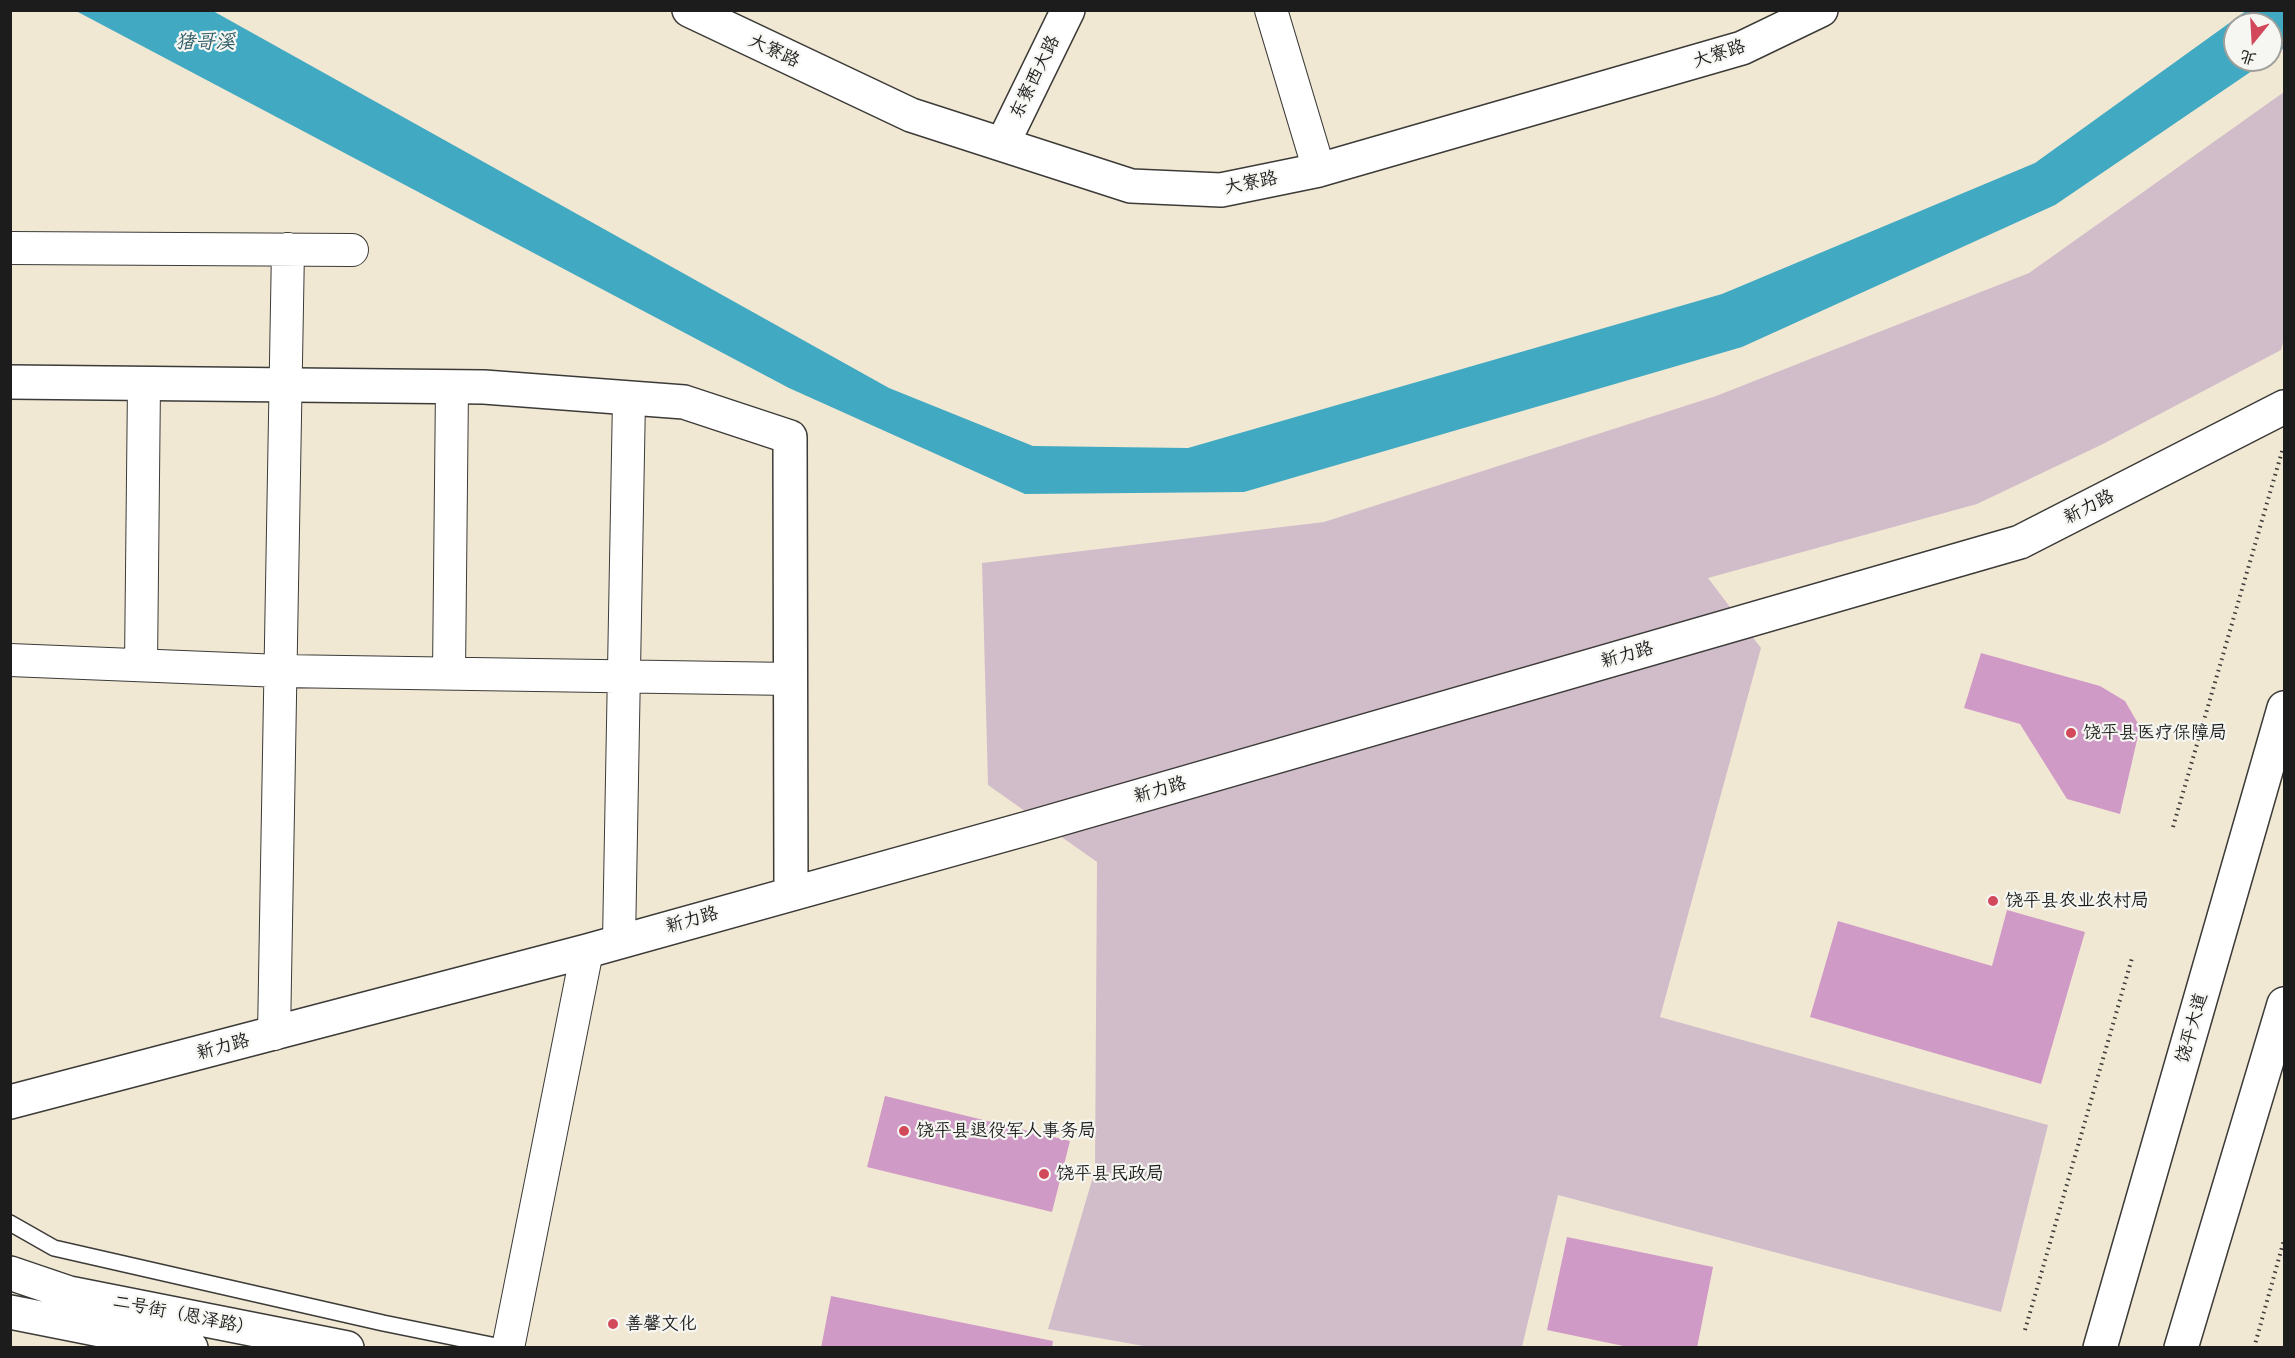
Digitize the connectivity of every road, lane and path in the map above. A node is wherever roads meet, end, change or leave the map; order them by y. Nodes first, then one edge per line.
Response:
1 (689, 10) edge
2 (1068, 10) edge
3 (1271, 10) edge
4 (1821, 10) edge
5 (1003, 143) junction
6 (1319, 170) junction
7 (10, 248) edge
8 (288, 249) junction
9 (352, 250) dead end
10 (10, 382) edge
11 (144, 384) junction
12 (286, 386) junction
13 (452, 387) junction
14 (629, 399) junction
15 (2284, 407) edge
16 (2284, 443) edge
17 (10, 660) edge
18 (141, 665) junction
19 (281, 671) junction
20 (449, 673) junction
21 (624, 675) junction
22 (791, 679) junction
23 (2284, 708) edge
24 (2173, 827) dead end
25 (790, 893) junction
26 (619, 941) junction
27 (587, 951) junction
28 (2132, 958) dead end
29 (2284, 1004) edge
30 (274, 1034) junction
31 (10, 1102) edge
32 (10, 1223) edge
33 (2284, 1240) edge
34 (10, 1273) edge
35 (10, 1312) edge
36 (2025, 1330) dead end
37 (190, 1347) edge
38 (347, 1347) edge
39 (507, 1347) edge
40 (2100, 1347) edge
41 (2181, 1347) edge
42 (2254, 1347) edge

1 - 5 street, 大寮路
2 - 5 street, 东寮西大路
3 - 6 street
4 - 6 street, 大寮路
5 - 6 street, 大寮路
7 - 8 street
8 - 9 street
8 - 12 street
10 - 11 street
11 - 12 street
11 - 18 street
12 - 13 street
12 - 19 street
13 - 14 street
13 - 20 street
14 - 21 street
14 - 22 street
15 - 25 street, 新力路
16 - 24 path
17 - 18 street
18 - 19 street
19 - 20 street
19 - 30 street
20 - 21 street
21 - 22 street
21 - 26 street
22 - 25 street
23 - 40 street, 饶平大道
25 - 26 street, 新力路
26 - 27 street, 新力路
27 - 30 street, 新力路
27 - 39 street
28 - 36 path
29 - 41 street
30 - 31 street, 新力路
32 - 39 lane
33 - 42 path
34 - 38 street, 二号街（恩泽路)
35 - 37 street, 二号街（恩泽路)

